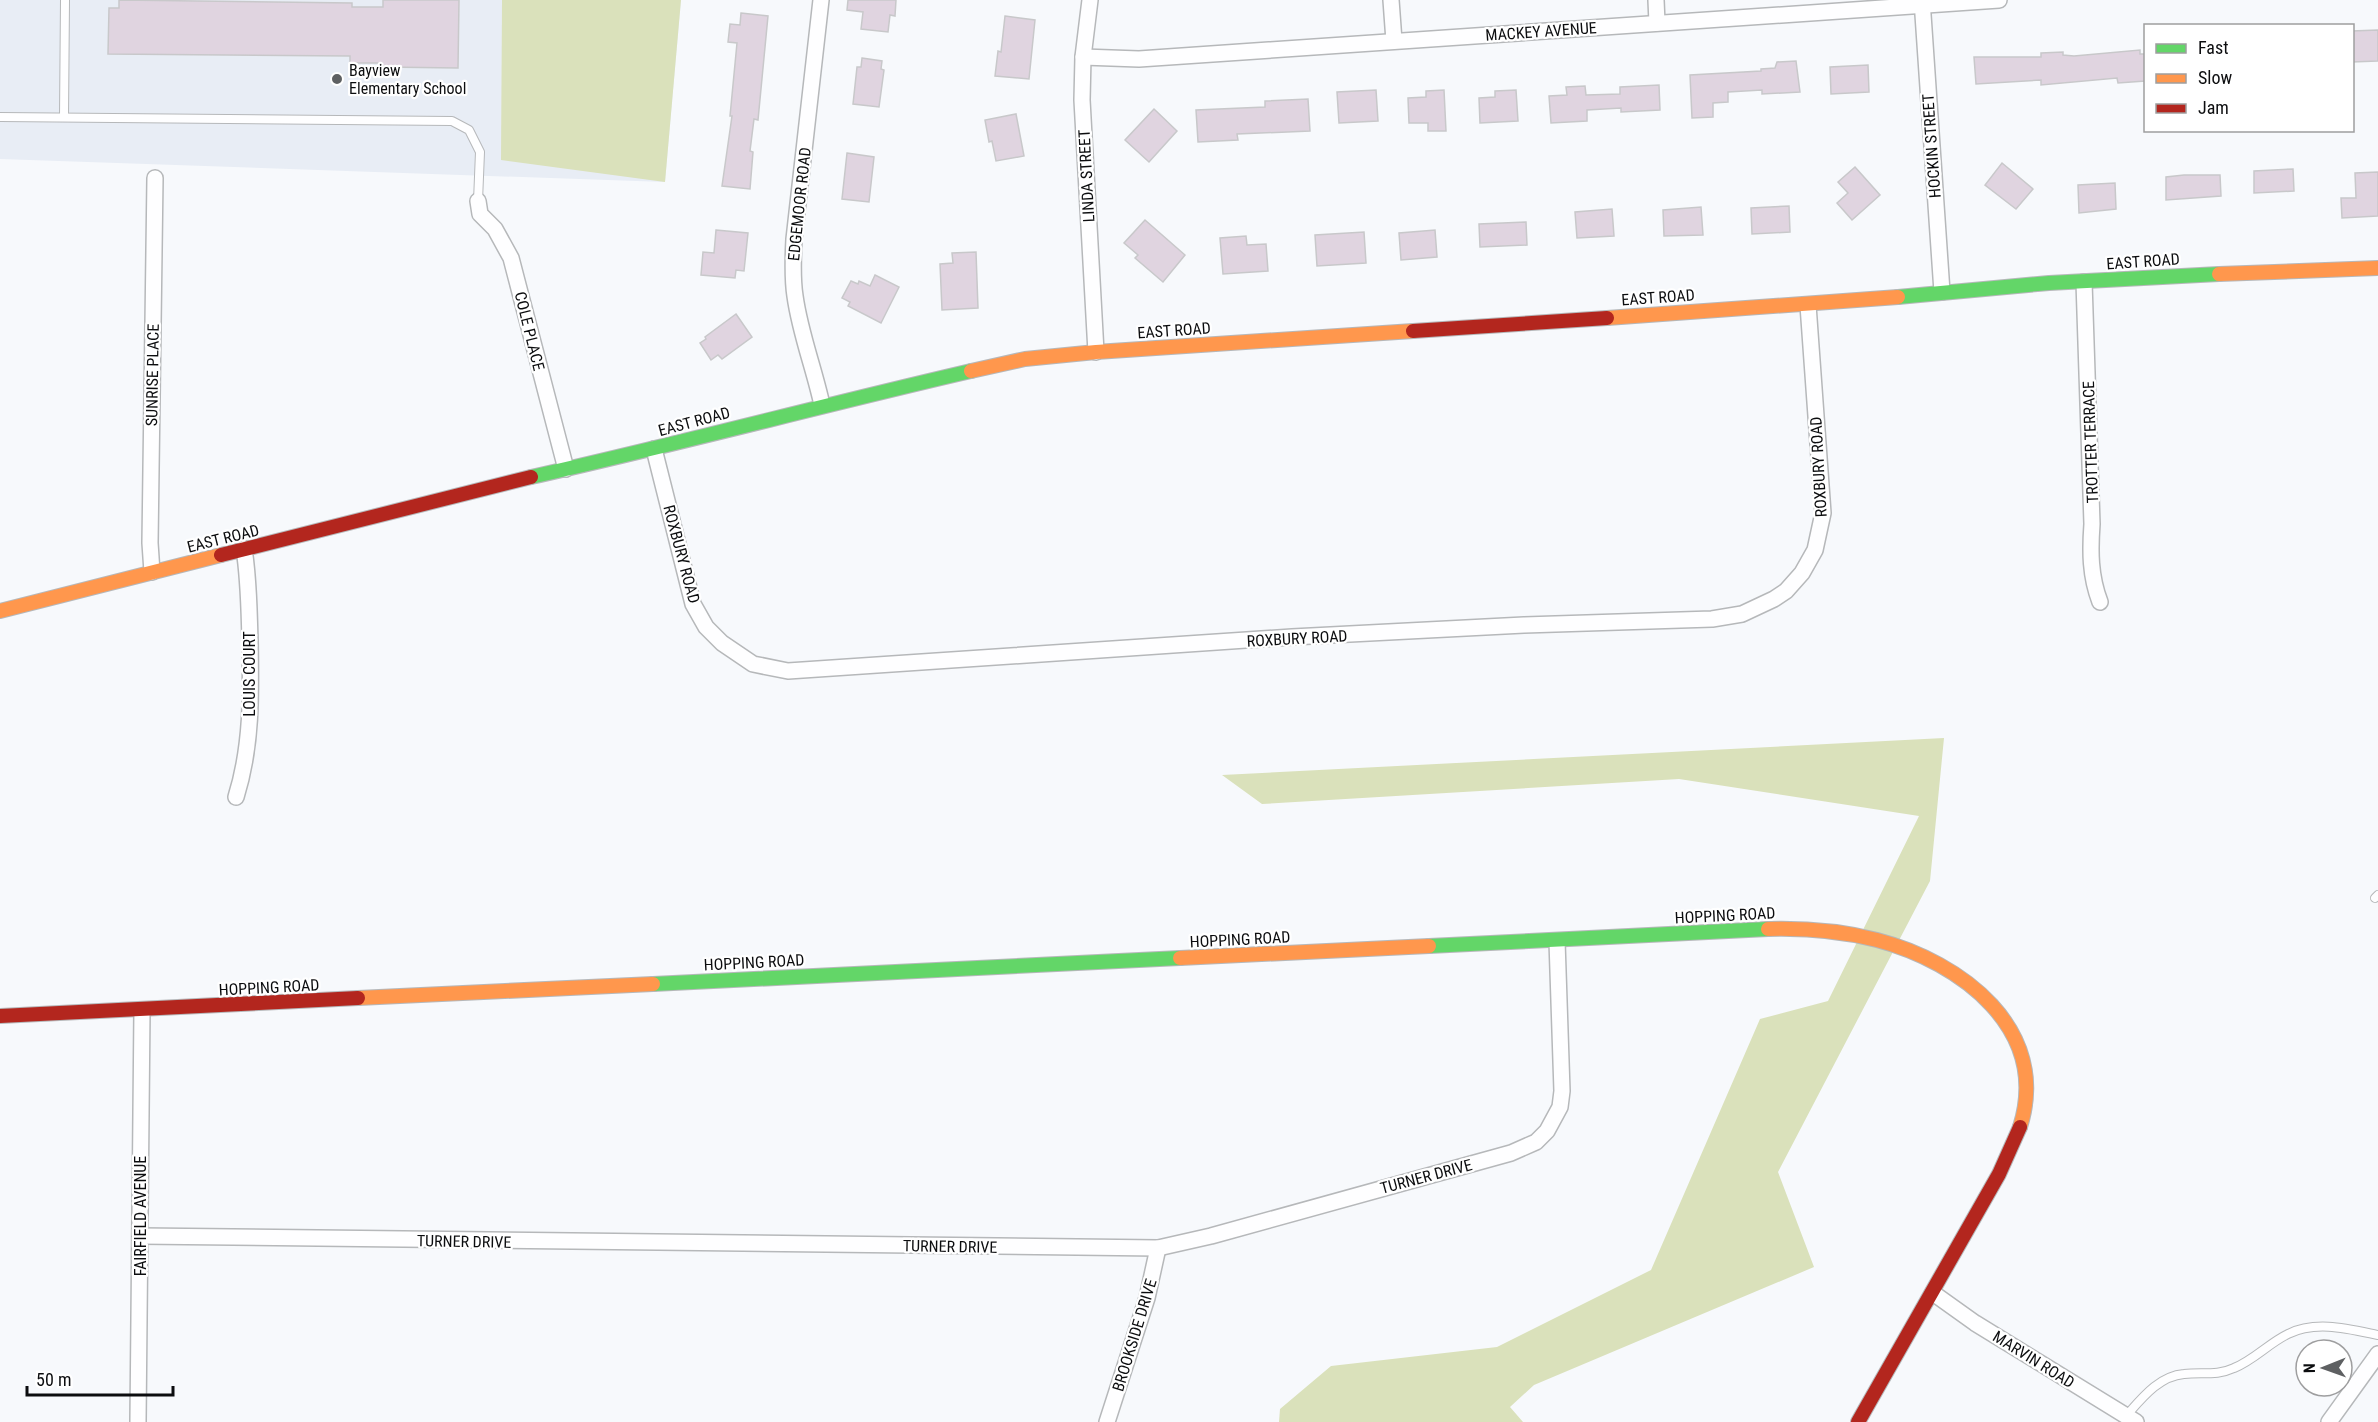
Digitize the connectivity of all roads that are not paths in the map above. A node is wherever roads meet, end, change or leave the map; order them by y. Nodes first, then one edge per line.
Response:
1 (65, 0) edge
2 (821, 0) edge
3 (1089, 0) edge
4 (1391, 0) edge
5 (1656, 0) edge
6 (1999, 0) edge
7 (1922, 3) edge
8 (1657, 23) junction
9 (1394, 41) junction
10 (1083, 57) junction
11 (0, 117) edge
12 (64, 117) junction
13 (155, 178) dead end
14 (478, 201) joint
15 (2378, 268) edge
16 (2084, 282) junction
17 (1942, 292) junction
18 (1808, 305) junction
19 (1096, 352) junction
20 (822, 405) junction
21 (654, 449) junction
22 (566, 469) junction
23 (244, 549) junction
24 (152, 572) junction
25 (2100, 602) dead end
26 (0, 611) edge
27 (236, 797) dead end
28 (1557, 941) junction
29 (142, 1010) junction
30 (0, 1016) edge
31 (140, 1236) junction
32 (1158, 1248) junction
33 (1933, 1293) junction
34 (2378, 1335) edge
35 (2378, 1354) edge
36 (2131, 1419) edge
37 (138, 1422) edge
38 (1107, 1422) edge
39 (1858, 1422) edge
40 (2329, 1422) edge

1 - 12 lane
2 - 20 street, EDGEMOOR ROAD
3 - 10 street, LINDA STREET
4 - 9 street
5 - 8 street
6 - 7 street, MACKEY AVENUE
7 - 8 street, MACKEY AVENUE
7 - 17 street, HOCKIN STREET
8 - 9 street, MACKEY AVENUE
9 - 10 street, MACKEY AVENUE
10 - 19 street, LINDA STREET
11 - 12 lane
12 - 14 lane
13 - 24 street, SUNRISE PLACE
14 - 22 street, COLE PLACE
15 - 16 street, EAST ROAD
16 - 17 street, EAST ROAD
16 - 25 street, TROTTER TERRACE
17 - 18 street, EAST ROAD
18 - 19 street, EAST ROAD
18 - 21 street, ROXBURY ROAD
19 - 20 street, EAST ROAD
20 - 21 street, EAST ROAD
21 - 22 street, EAST ROAD
22 - 23 street, EAST ROAD
23 - 24 street, EAST ROAD
23 - 27 street, LOUIS COURT
24 - 26 street, EAST ROAD
28 - 29 street, HOPPING ROAD
28 - 32 street, TURNER DRIVE
28 - 33 street, HOPPING ROAD
29 - 30 street, HOPPING ROAD
29 - 31 street, FAIRFIELD AVENUE
31 - 32 street, TURNER DRIVE
31 - 37 street, FAIRFIELD AVENUE
32 - 38 street, BROOKSIDE DRIVE
33 - 36 street, MARVIN ROAD
33 - 39 street, HOPPING ROAD
34 - 36 lane
35 - 40 street

